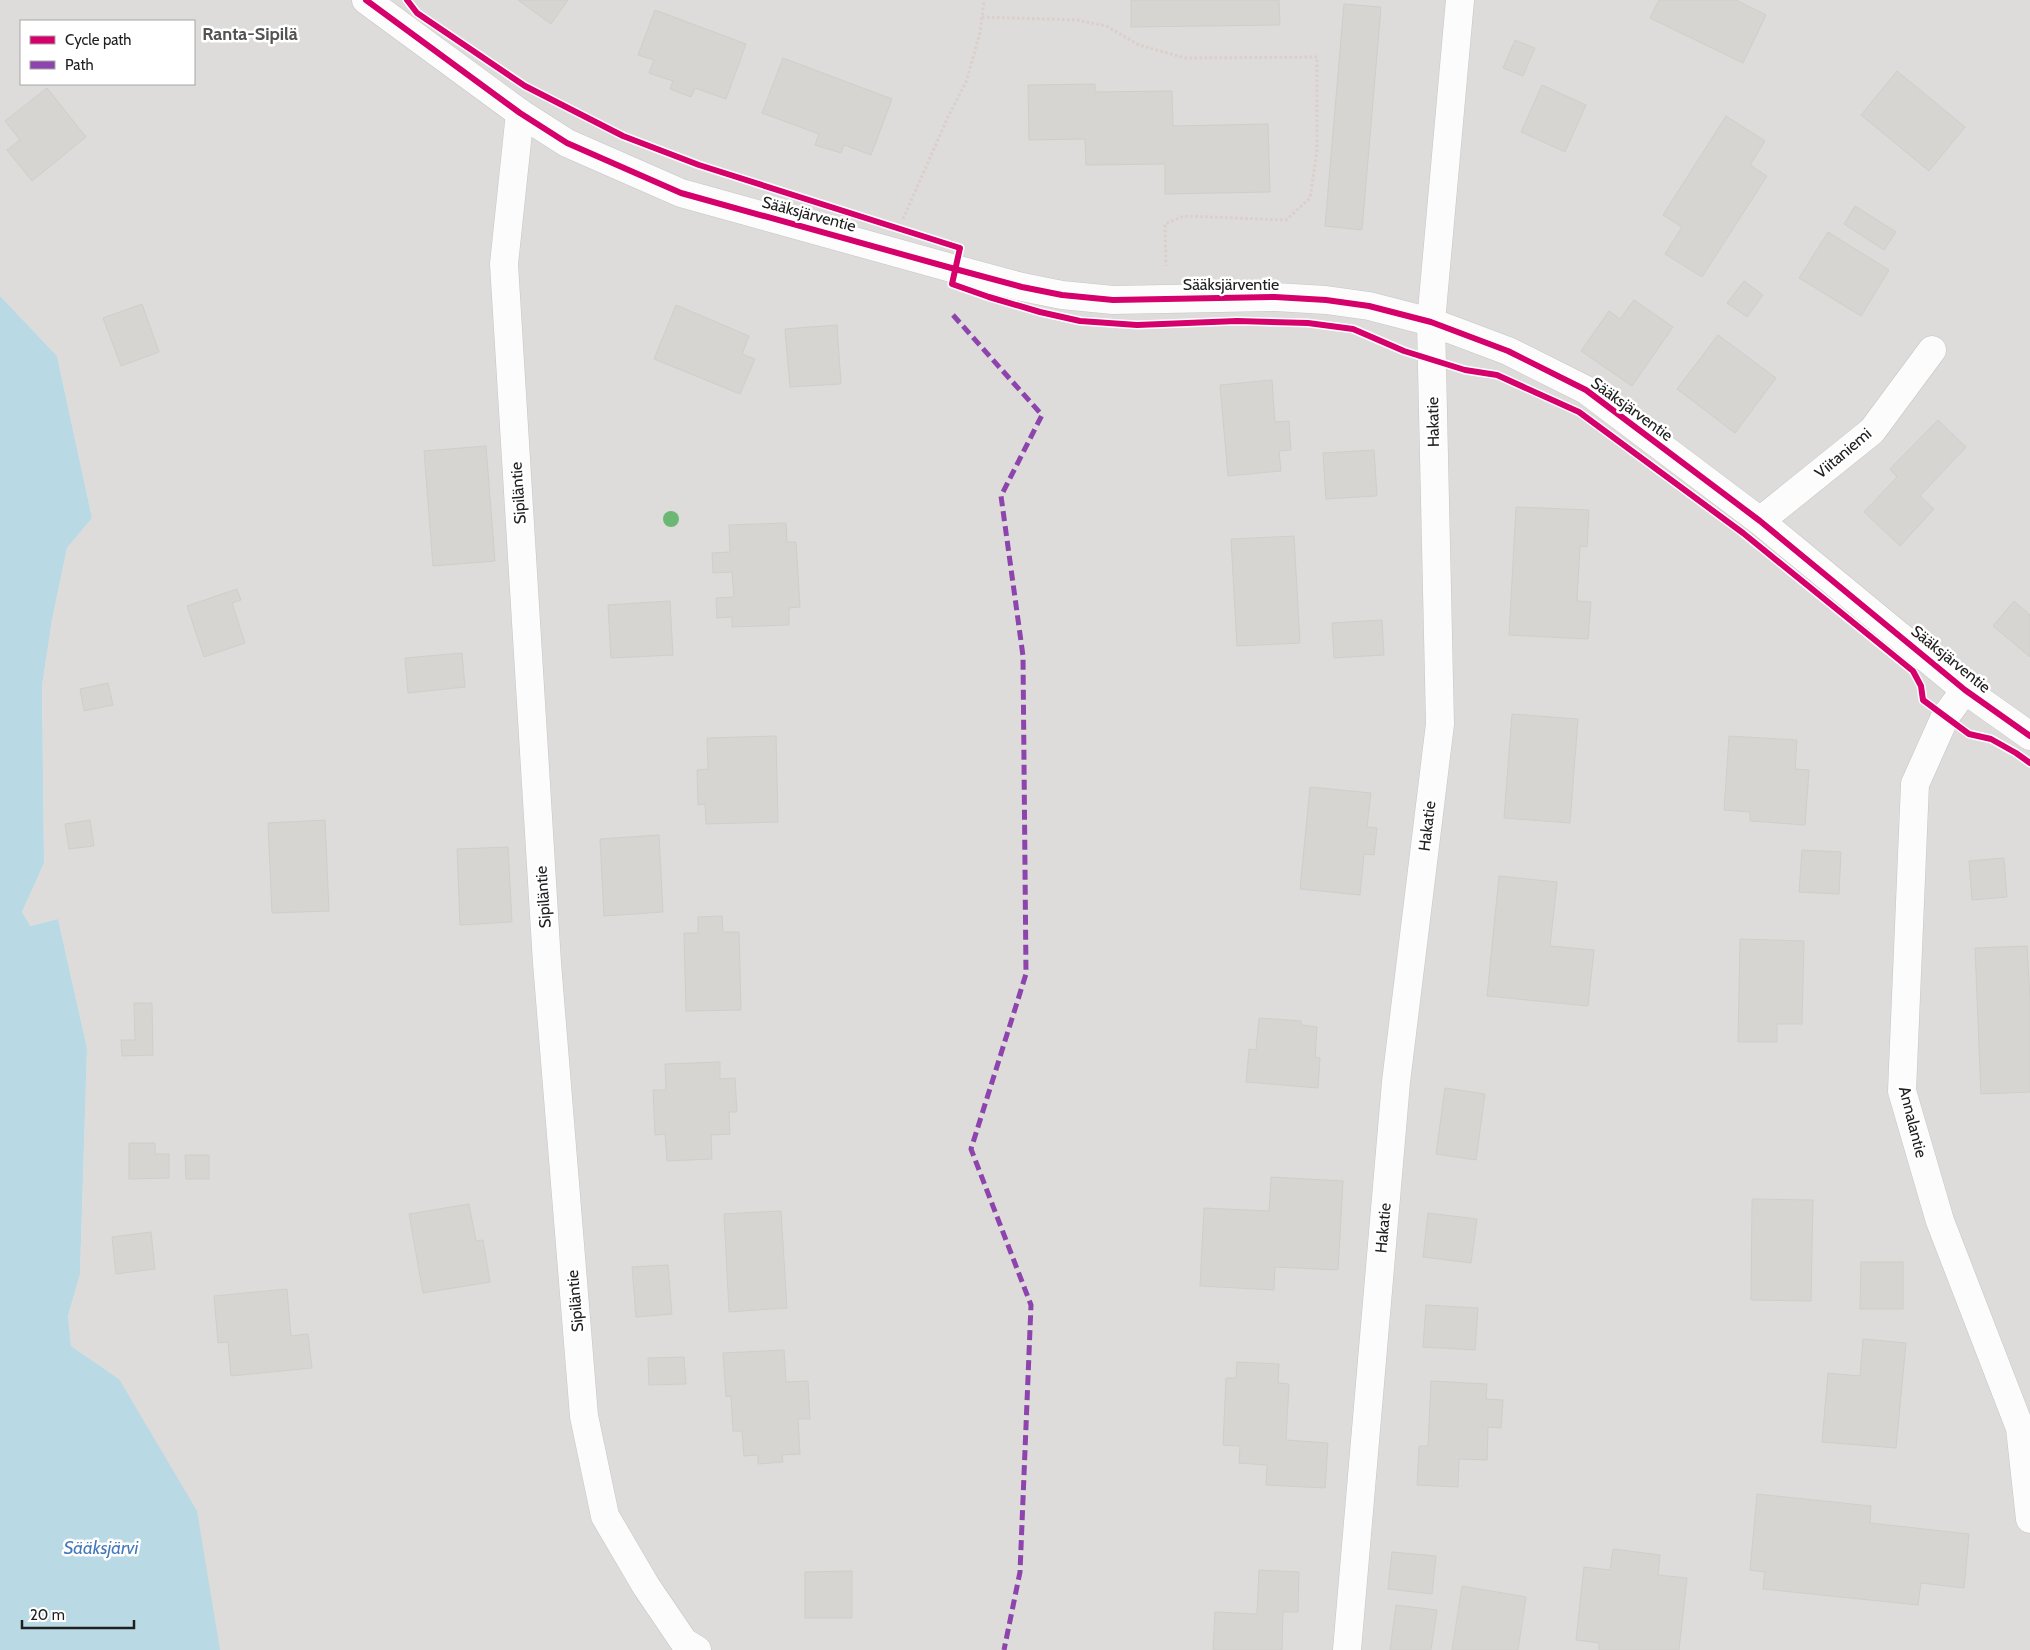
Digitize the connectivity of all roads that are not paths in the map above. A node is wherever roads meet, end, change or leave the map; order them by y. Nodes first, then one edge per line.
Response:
1 (366, 0) edge
2 (1460, 0) edge
3 (520, 113) junction
4 (1431, 322) junction
5 (1932, 350) dead end
6 (1760, 521) junction
7 (1965, 690) junction
8 (2030, 736) edge
9 (2030, 1520) edge
10 (697, 1650) edge
11 (1347, 1650) edge

1 - 3 street, Sääksjärventie
2 - 4 street, Hakatie
3 - 4 street, Sääksjärventie
3 - 10 street, Sipiläntie
4 - 6 street, Sääksjärventie
4 - 11 street, Hakatie
5 - 6 street, Viitaniemi
6 - 7 street, Sääksjärventie
7 - 8 street, Sääksjärventie
7 - 9 street, Annalantie

